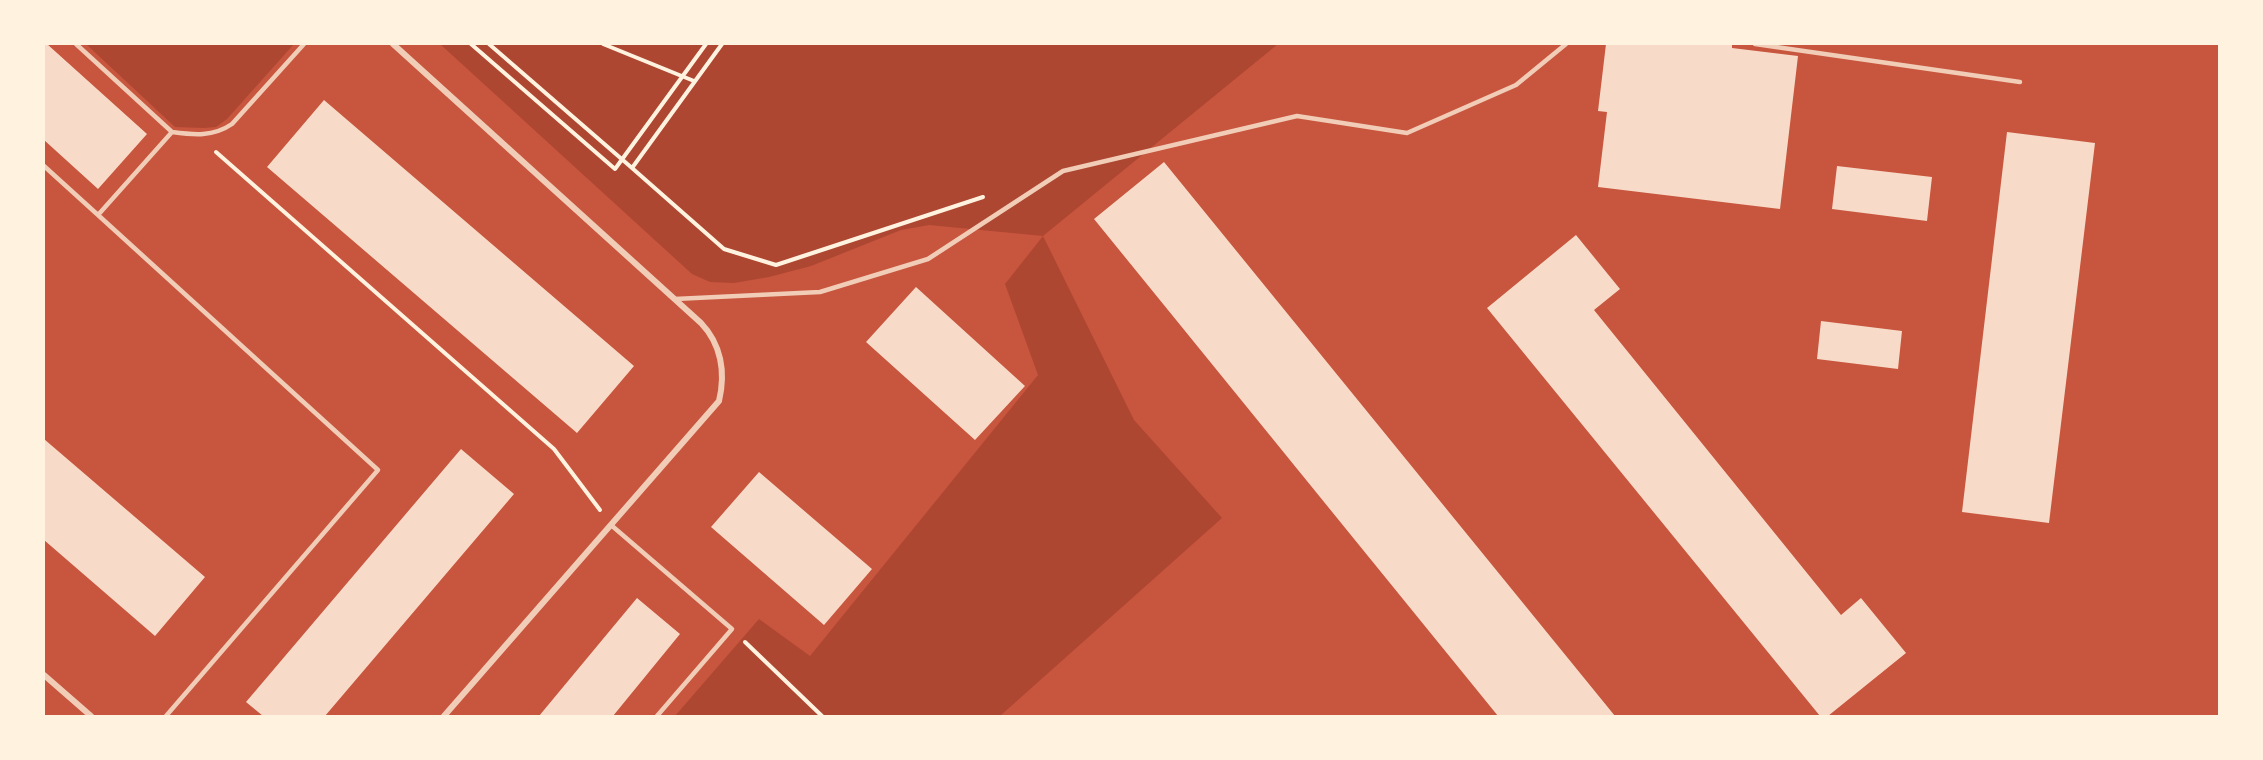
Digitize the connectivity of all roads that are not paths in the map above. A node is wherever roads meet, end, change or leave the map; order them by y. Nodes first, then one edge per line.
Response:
1 (76, 44) edge
2 (304, 44) edge
3 (393, 44) edge
4 (1566, 44) edge
5 (1755, 44) edge
6 (2020, 82) dead end
7 (172, 132) junction
8 (44, 166) edge
9 (98, 215) junction
10 (675, 299) junction
11 (611, 525) junction
12 (44, 675) edge
13 (92, 717) edge
14 (166, 717) edge
15 (444, 717) edge
16 (657, 717) edge

1 - 7 lane
2 - 7 lane
3 - 10 street
4 - 10 lane
5 - 6 lane
7 - 9 lane
8 - 9 lane
9 - 14 lane
10 - 11 street
11 - 15 street
11 - 16 lane
12 - 13 street

